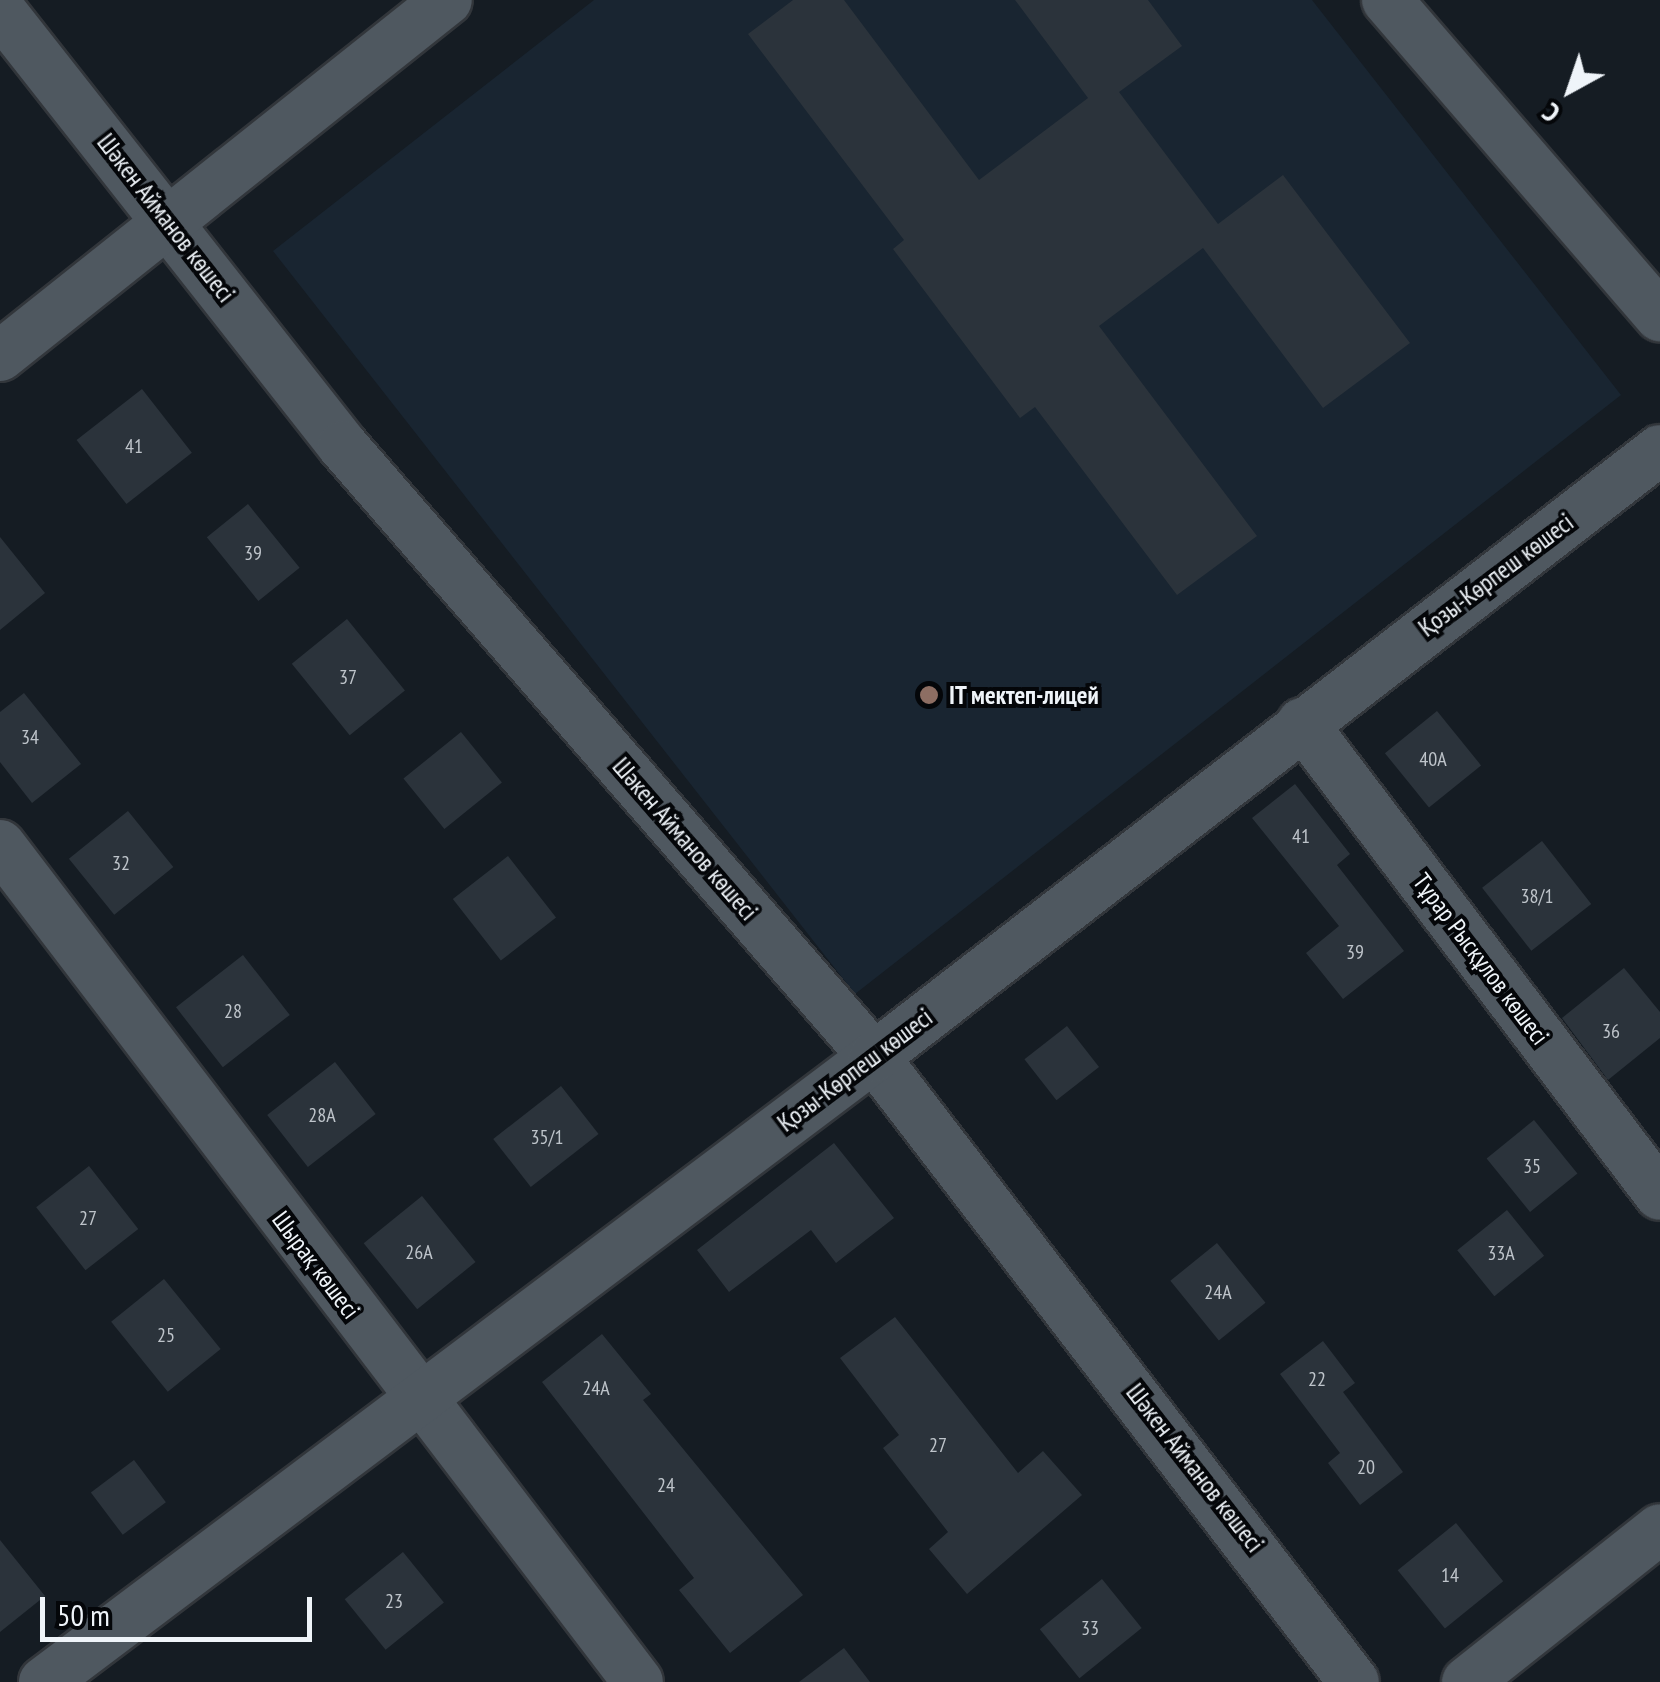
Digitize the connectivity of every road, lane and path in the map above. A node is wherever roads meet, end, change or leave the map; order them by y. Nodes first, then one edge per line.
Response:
1 (447, 0) edge
2 (1386, 0) edge
3 (0, 10) edge
4 (170, 222) junction
5 (1660, 316) edge
6 (0, 356) edge
7 (1660, 450) edge
8 (1302, 723) junction
9 (0, 845) edge
10 (874, 1057) junction
11 (1660, 1195) edge
12 (416, 1397) junction
13 (1660, 1529) edge
14 (44, 1682) edge
15 (638, 1682) edge
16 (1354, 1682) edge
17 (1467, 1682) edge

1 - 4 street
2 - 5 street
3 - 4 street, Шәкен Айманов көшесі
4 - 6 street
4 - 10 street, Шәкен Айманов көшесі
7 - 8 street, Қозы-Көрпеш көшесі
8 - 10 street, Қозы-Көрпеш көшесі
8 - 11 street, Тұрар Рысқұлов көшесі
9 - 12 street, Шырақ көшесі
10 - 12 street, Қозы-Көрпеш көшесі
10 - 16 street, Шәкен Айманов көшесі
12 - 14 street, Қозы-Көрпеш көшесі
12 - 15 street, Шырақ көшесі
13 - 17 street

